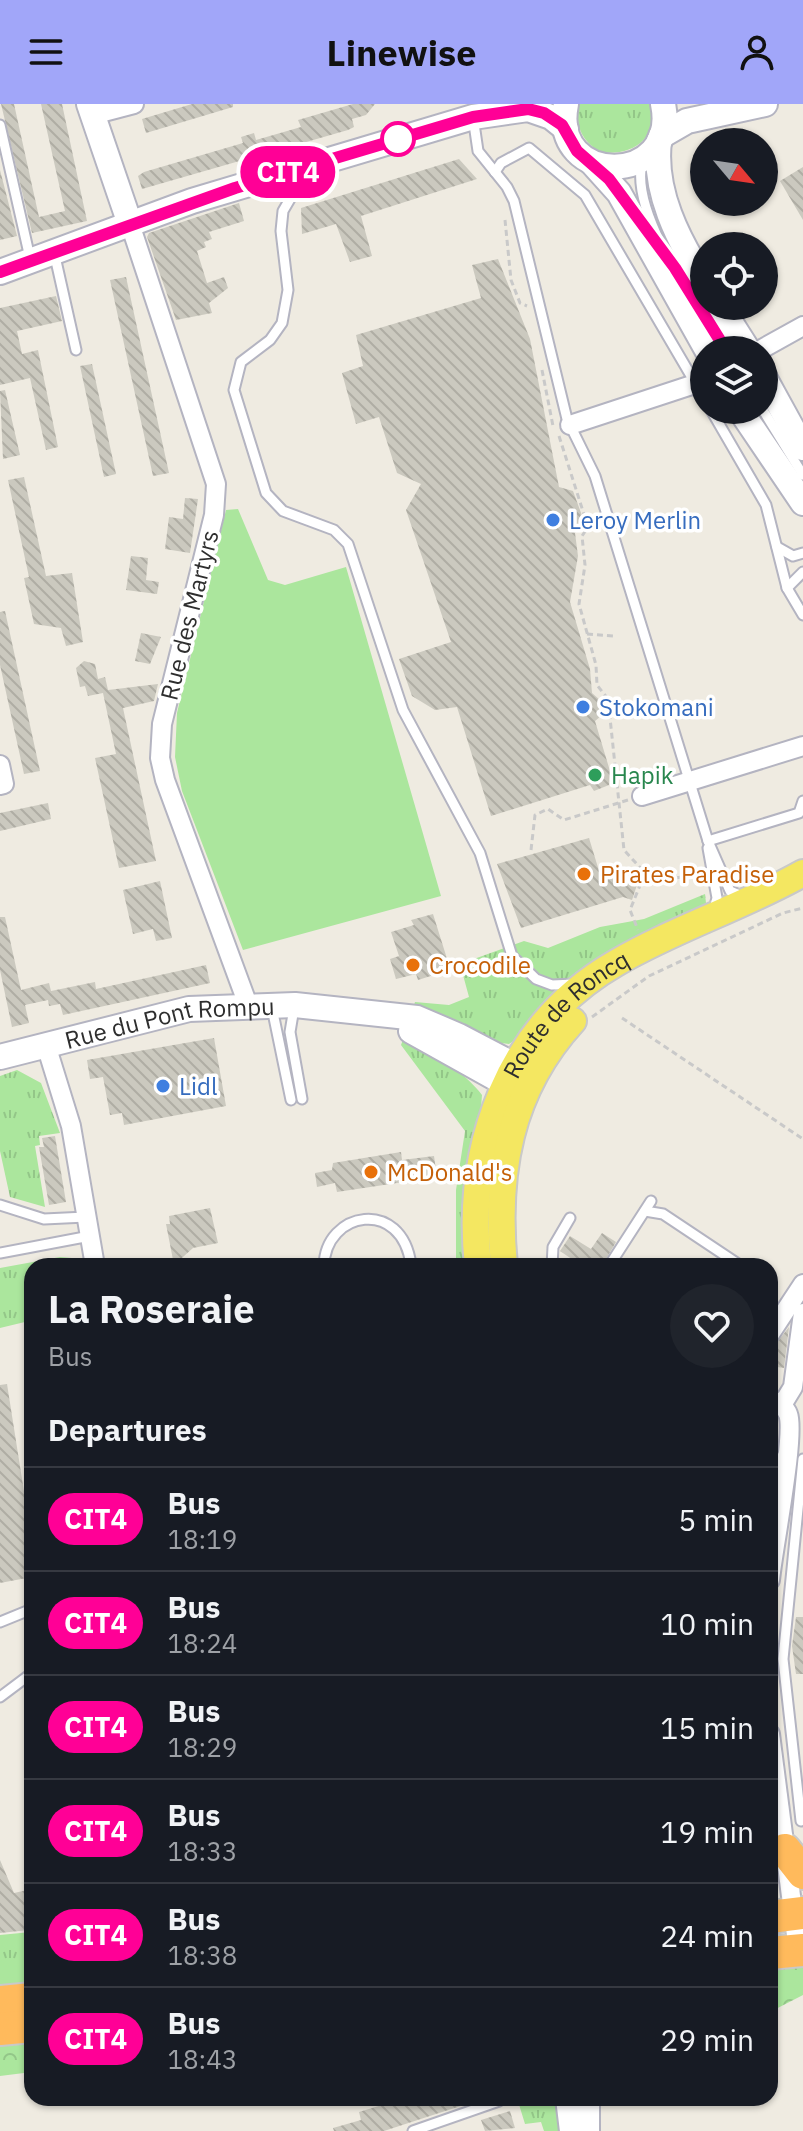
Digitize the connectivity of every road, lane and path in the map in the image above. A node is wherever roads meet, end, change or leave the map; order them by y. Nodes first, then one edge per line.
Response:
1 (134, 104) edge
2 (566, 104) edge
3 (663, 104) edge
4 (765, 104) edge
5 (484, 109) edge
6 (90, 110) edge
7 (0, 125) edge
8 (566, 129) junction
9 (655, 145) junction
10 (592, 163) junction
11 (313, 164) junction
12 (495, 172) junction
13 (625, 203) junction
14 (505, 214) dead end
15 (130, 224) junction
16 (54, 252) junction
17 (690, 252) edge
18 (31, 261) junction
19 (675, 268) junction
20 (0, 272) edge
21 (528, 306) dead end
22 (803, 326) edge
23 (699, 336) edge
24 (717, 336) edge
25 (778, 340) edge
26 (76, 350) dead end
27 (541, 367) dead end
28 (690, 370) edge
29 (690, 392) edge
30 (778, 402) edge
31 (719, 424) edge
32 (749, 424) edge
33 (772, 424) edge
34 (564, 432) junction
35 (803, 448) edge
36 (803, 475) edge
37 (803, 503) edge
38 (777, 547) junction
39 (803, 553) edge
40 (803, 572) edge
41 (787, 588) junction
42 (803, 615) edge
43 (587, 634) junction
44 (613, 636) dead end
45 (803, 746) edge
46 (0, 765) edge
47 (690, 782) junction
48 (0, 785) edge
49 (642, 796) joint
50 (803, 801) edge
51 (619, 803) junction
52 (708, 841) junction
53 (531, 850) dead end
54 (645, 873) junction
55 (803, 873) edge
56 (803, 894) edge
57 (751, 899) junction
58 (803, 908) edge
59 (713, 910) junction
60 (645, 948) junction
61 (587, 983) junction
62 (271, 1005) junction
63 (622, 1018) dead end
64 (587, 1022) dead end
65 (46, 1045) junction
66 (0, 1057) edge
67 (520, 1080) junction
68 (302, 1099) dead end
69 (291, 1100) dead end
70 (803, 1139) edge
71 (651, 1201) dead end
72 (0, 1205) edge
73 (645, 1211) junction
74 (87, 1217) junction
75 (570, 1218) dead end
76 (474, 1224) junction
77 (90, 1236) junction
78 (0, 1253) edge
79 (94, 1258) edge
80 (325, 1258) edge
81 (409, 1258) edge
82 (477, 1258) edge
83 (501, 1258) edge
84 (507, 1258) edge
85 (552, 1258) edge
86 (614, 1258) edge
87 (729, 1258) edge
88 (803, 1284) edge
89 (803, 1313) edge
90 (778, 1322) edge
91 (786, 1415) edge
92 (803, 1459) edge
93 (778, 1479) edge
94 (781, 1488) junction
95 (778, 1513) edge
96 (24, 1612) edge
97 (0, 1622) edge
98 (24, 1679) edge
99 (0, 1697) edge
100 (778, 1767) edge
101 (795, 1838) edge
102 (789, 1915) edge
103 (790, 1951) edge
104 (24, 2000) edge
105 (0, 2002) edge
106 (24, 2027) edge
107 (0, 2029) edge
108 (485, 2106) edge
109 (569, 2106) edge
110 (587, 2106) edge
111 (413, 2131) edge
112 (572, 2131) edge
113 (587, 2131) edge

1 - 6 street
2 - 8 street
3 - 9 street
4 - 9 street
5 - 8 street
5 - 11 street
5 - 12 lane
6 - 15 street
7 - 18 lane
8 - 10 street
9 - 10 street
9 - 17 street
9 - 19 lane
10 - 13 street
11 - 15 street
11 - 61 lane
12 - 28 lane
12 - 34 lane
13 - 19 lane
13 - 23 street
14 - 21 path
15 - 16 street
15 - 62 street, Rue des Martyrs
16 - 18 street
16 - 26 lane
18 - 20 street
19 - 24 lane
22 - 25 street
27 - 34 path
29 - 34 street
30 - 35 street
31 - 38 lane
32 - 37 street
33 - 36 lane
34 - 43 path
34 - 47 lane
38 - 39 lane
38 - 41 lane
40 - 41 lane
41 - 42 lane
43 - 44 path
43 - 51 path
45 - 47 street
46 - 48 street
47 - 49 street
47 - 52 lane
49 - 51 path
50 - 52 lane
51 - 53 path
51 - 54 path
52 - 57 lane
52 - 59 lane
54 - 59 path
54 - 60 path
55 - 57 main road, Route de Roncq
56 - 67 main road, Route de Roncq
57 - 59 main road, Route de Roncq
58 - 64 path
59 - 60 main road, Route de Roncq
60 - 61 main road, Route de Roncq
61 - 67 main road, Route de Roncq
62 - 65 street, Rue du Pont Rompu
62 - 67 street, Rue du Pont Rompu
62 - 68 lane
62 - 69 lane
63 - 70 path
65 - 66 street, Rue du Pont Rompu
65 - 74 street
67 - 76 main road, Route de Roncq
67 - 84 main road, Route de Roncq
71 - 73 lane
72 - 74 lane
73 - 86 lane
73 - 87 lane
74 - 77 street
75 - 85 lane
76 - 82 main road, Route de Roncq
76 - 83 street
77 - 78 lane
77 - 79 street
80 - 81 lane
88 - 90 street
89 - 91 street
91 - 94 street
92 - 101 lane
93 - 94 street
94 - 95 street
96 - 97 lane
98 - 99 lane
100 - 101 street
101 - 102 street
102 - 103 street
104 - 105 highway
106 - 107 highway
108 - 111 lane
109 - 112 street
110 - 113 street

